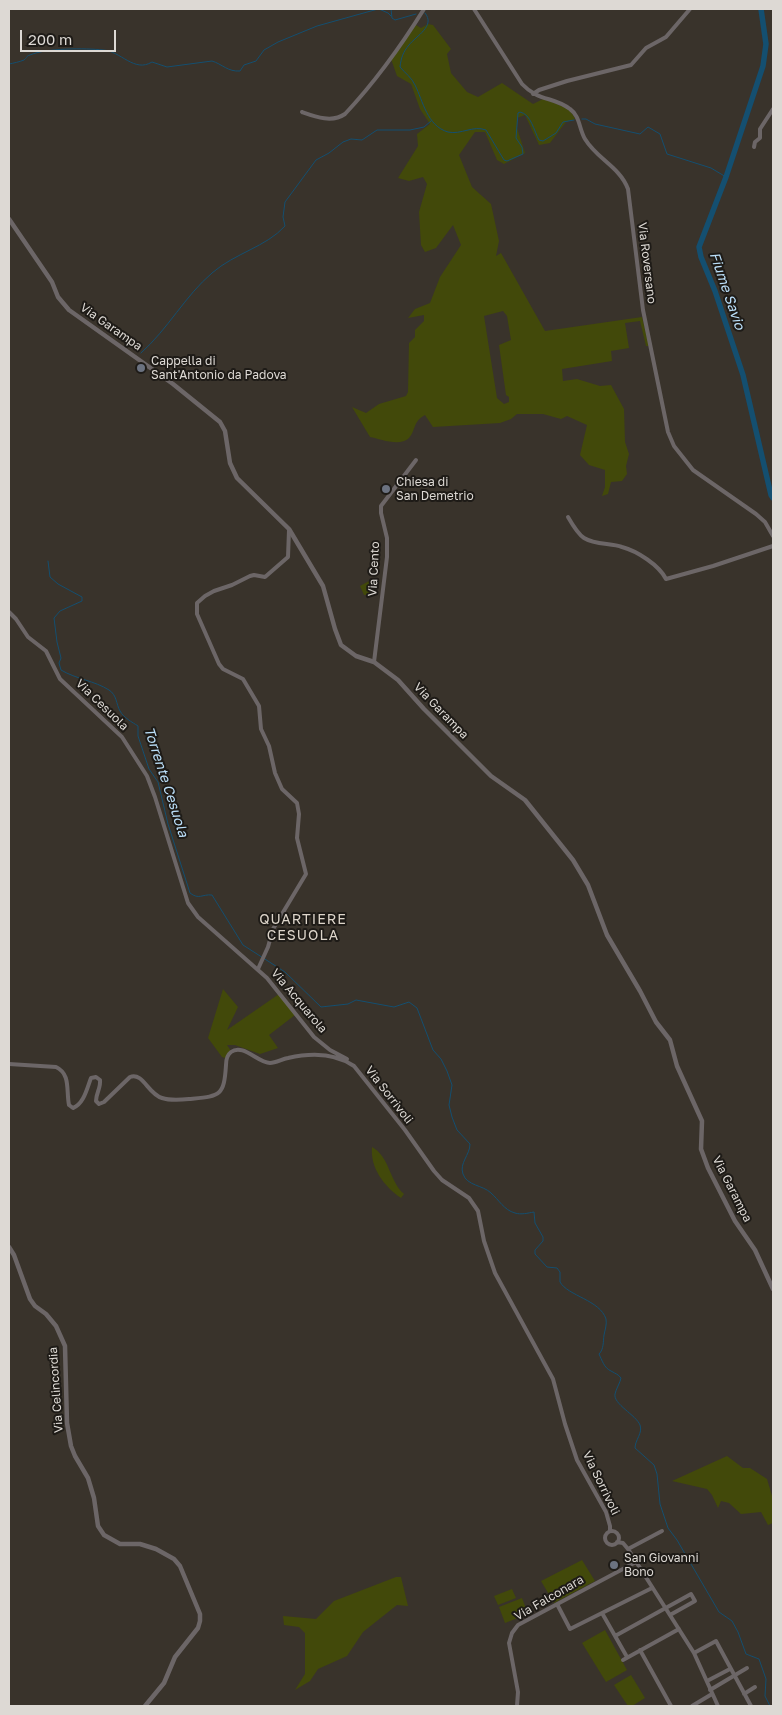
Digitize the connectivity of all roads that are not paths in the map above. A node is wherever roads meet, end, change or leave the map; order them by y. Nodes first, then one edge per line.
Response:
1 (424, 9) edge
2 (474, 9) edge
3 (690, 9) edge
4 (533, 94) junction
5 (773, 109) edge
6 (302, 112) dead end
7 (754, 147) dead end
8 (9, 219) edge
9 (416, 460) dead end
10 (568, 516) dead end
11 (289, 529) junction
12 (773, 536) edge
13 (773, 546) edge
14 (9, 612) edge
15 (374, 662) junction
16 (258, 969) junction
17 (9, 1064) edge
18 (354, 1066) junction
19 (9, 1247) edge
20 (773, 1289) edge
21 (612, 1531) junction
22 (662, 1531) dead end
23 (618, 1540) junction
24 (628, 1549) junction
25 (636, 1562) junction
26 (652, 1588) junction
27 (557, 1604) junction
28 (665, 1608) junction
29 (602, 1613) junction
30 (670, 1615) junction
31 (679, 1629) junction
32 (615, 1636) junction
33 (640, 1650) junction
34 (694, 1653) junction
35 (730, 1668) junction
36 (747, 1668) dead end
37 (735, 1676) junction
38 (707, 1680) junction
39 (755, 1687) dead end
40 (711, 1692) junction
41 (744, 1694) junction
42 (145, 1706) edge
43 (517, 1706) edge
44 (671, 1706) edge
45 (692, 1706) edge
46 (718, 1706) edge
47 (751, 1706) edge

1 - 6 street
2 - 4 street, Via Roversano
3 - 4 street
4 - 12 street, Via Roversano
5 - 7 street
8 - 11 street, Via Garampa
9 - 15 street, Via Cento
10 - 13 street
11 - 15 street, Via Garampa
11 - 16 street, Via Acquarola
14 - 16 street, Via Cesuola
15 - 20 street, Via Garampa
16 - 18 street, Via Acquarola
17 - 18 street, Via Sorrivoli
18 - 21 street, Via Sorrivoli
19 - 42 street, Via Celincordia
21 - 23 street
21 - 23 street
22 - 24 street
23 - 24 street
24 - 25 street
25 - 26 street
25 - 27 street, Via Falconara
26 - 28 street
26 - 29 street
27 - 29 street
27 - 43 street, Via Falconara
28 - 30 street
28 - 30 street
28 - 32 street
29 - 32 street
30 - 31 street
31 - 33 street
31 - 34 street
32 - 33 street
33 - 44 street
34 - 35 street
34 - 38 street
35 - 37 street
35 - 38 street
36 - 37 street
37 - 40 street
37 - 41 street
38 - 40 street
39 - 41 street
40 - 45 street
40 - 46 street
41 - 47 street

